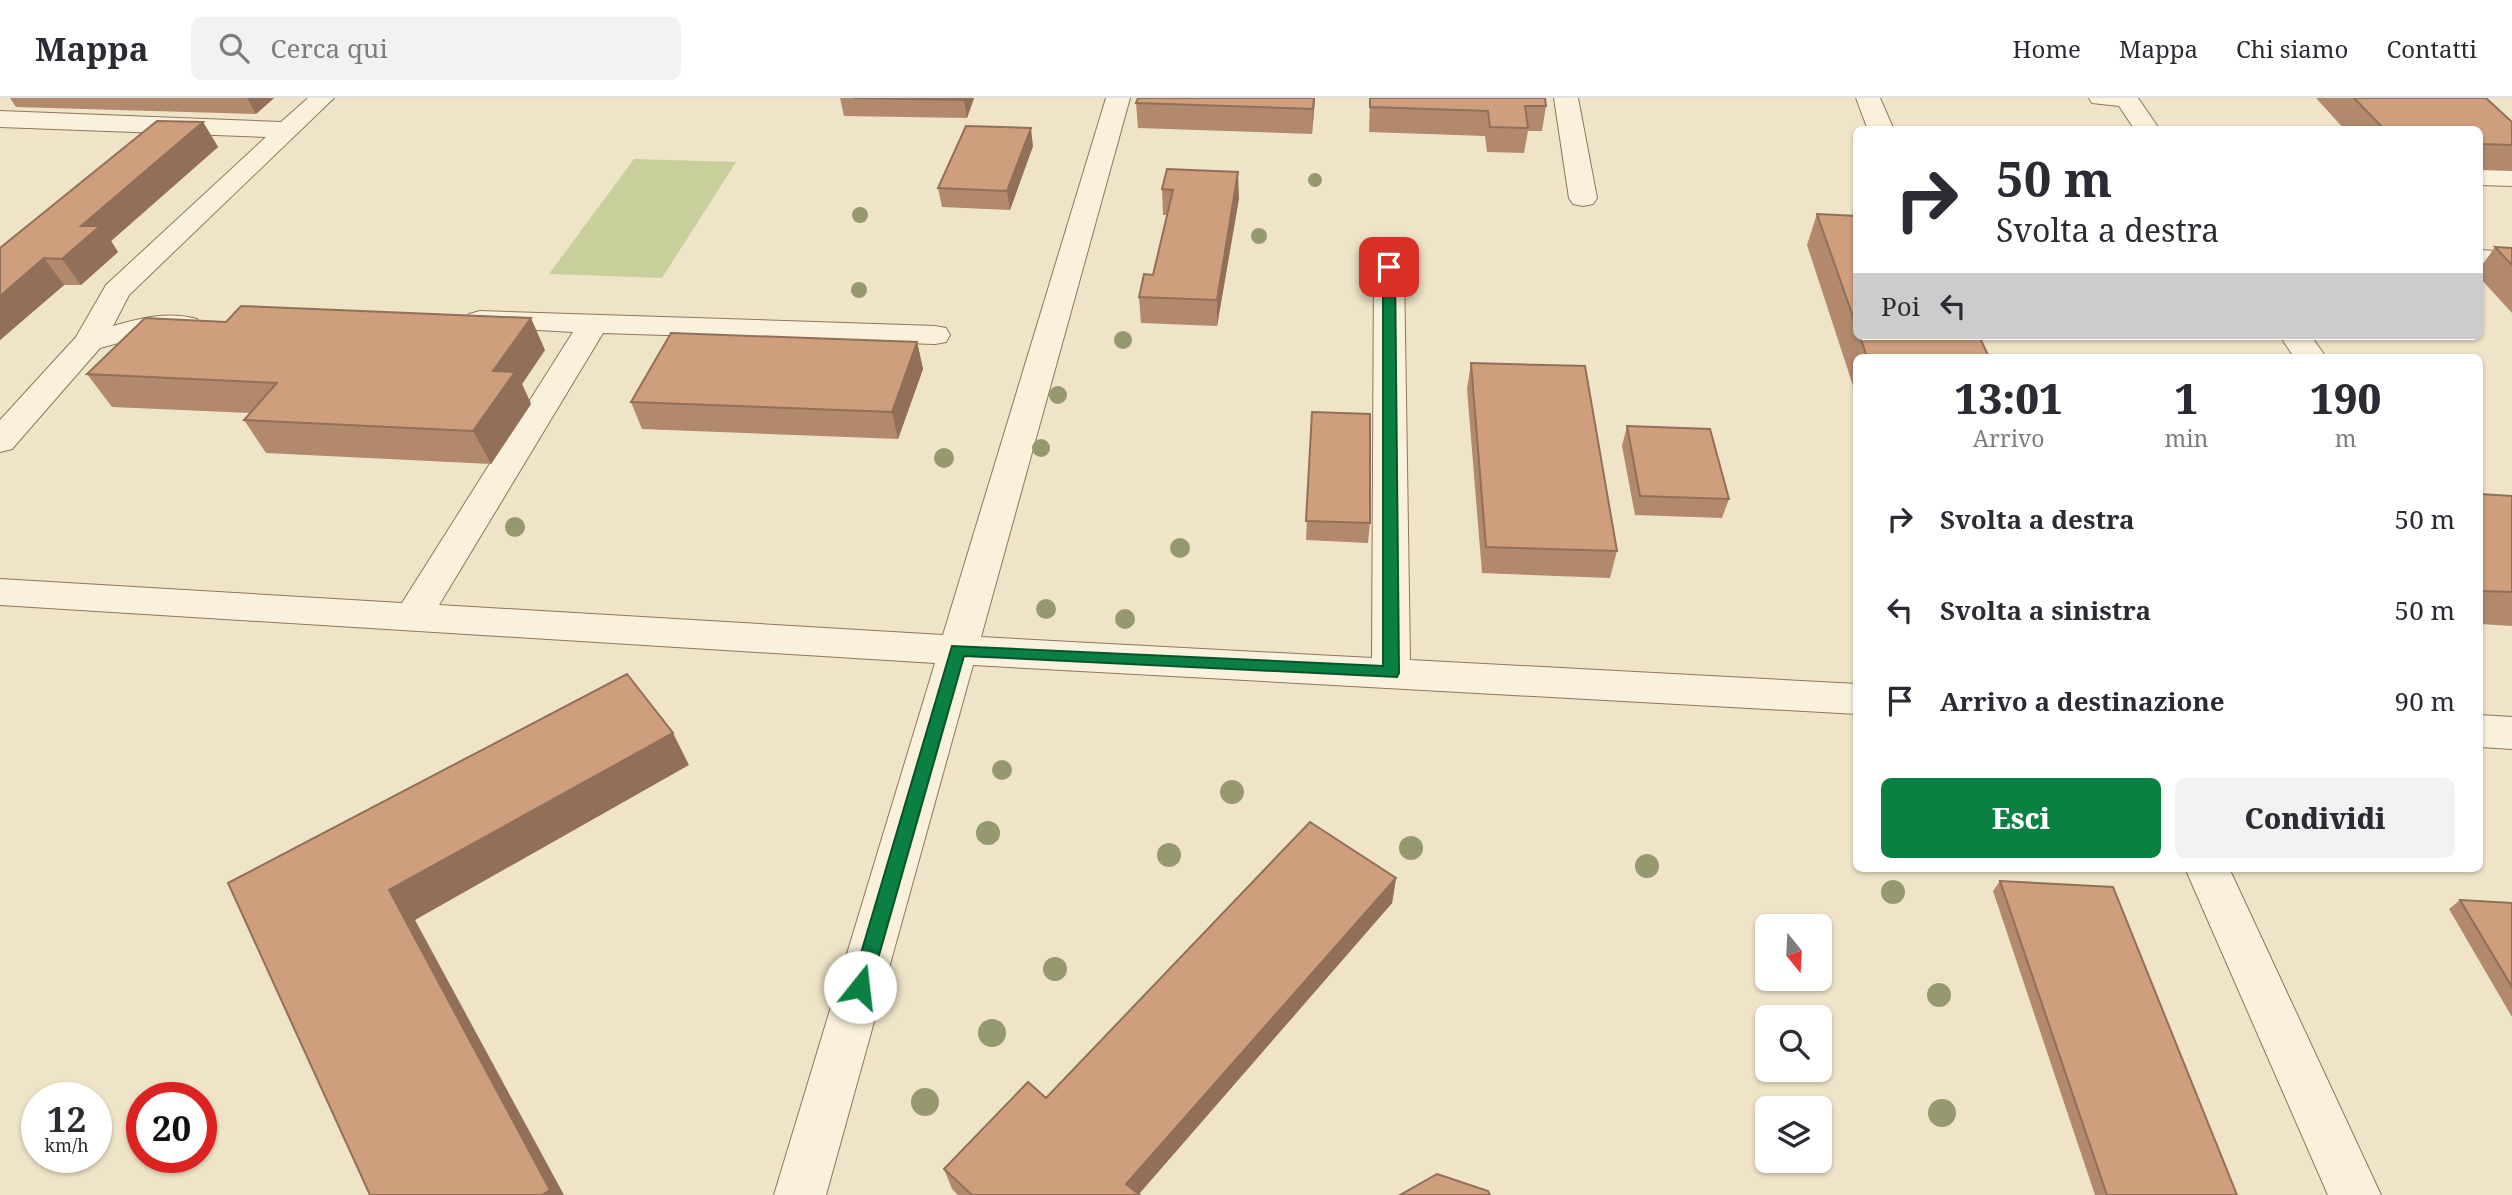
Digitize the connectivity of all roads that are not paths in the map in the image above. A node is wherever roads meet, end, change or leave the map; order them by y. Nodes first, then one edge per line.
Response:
1 (322, 98) edge
2 (1118, 98) edge
3 (1566, 98) edge
4 (1868, 98) edge
5 (2101, 98) edge
6 (0, 119) edge
7 (1879, 126) edge
8 (2145, 126) edge
9 (288, 130) junction
10 (2483, 177) edge
11 (2512, 178) edge
12 (1583, 198) dead end
13 (2483, 260) edge
14 (2512, 261) edge
15 (1389, 267) dead end
16 (453, 324) edge
17 (220, 326) edge
18 (592, 326) junction
19 (935, 335) dead end
20 (89, 341) junction
21 (0, 441) edge
22 (0, 592) edge
23 (412, 617) junction
24 (958, 650) junction
25 (1391, 673) junction
26 (1853, 699) edge
27 (2483, 731) edge
28 (2512, 733) edge
29 (2209, 872) edge
30 (800, 1195) edge
31 (2356, 1195) edge

1 - 9 lane
2 - 24 lane
3 - 12 lane
4 - 7 lane
5 - 8 lane
6 - 9 lane
9 - 20 lane
10 - 11 lane
13 - 14 lane
15 - 25 lane
16 - 18 lane
17 - 20 lane
18 - 19 lane
18 - 23 lane
20 - 21 lane
22 - 23 lane
23 - 24 lane
24 - 25 lane
24 - 30 lane
25 - 26 lane
27 - 28 lane
29 - 31 lane

